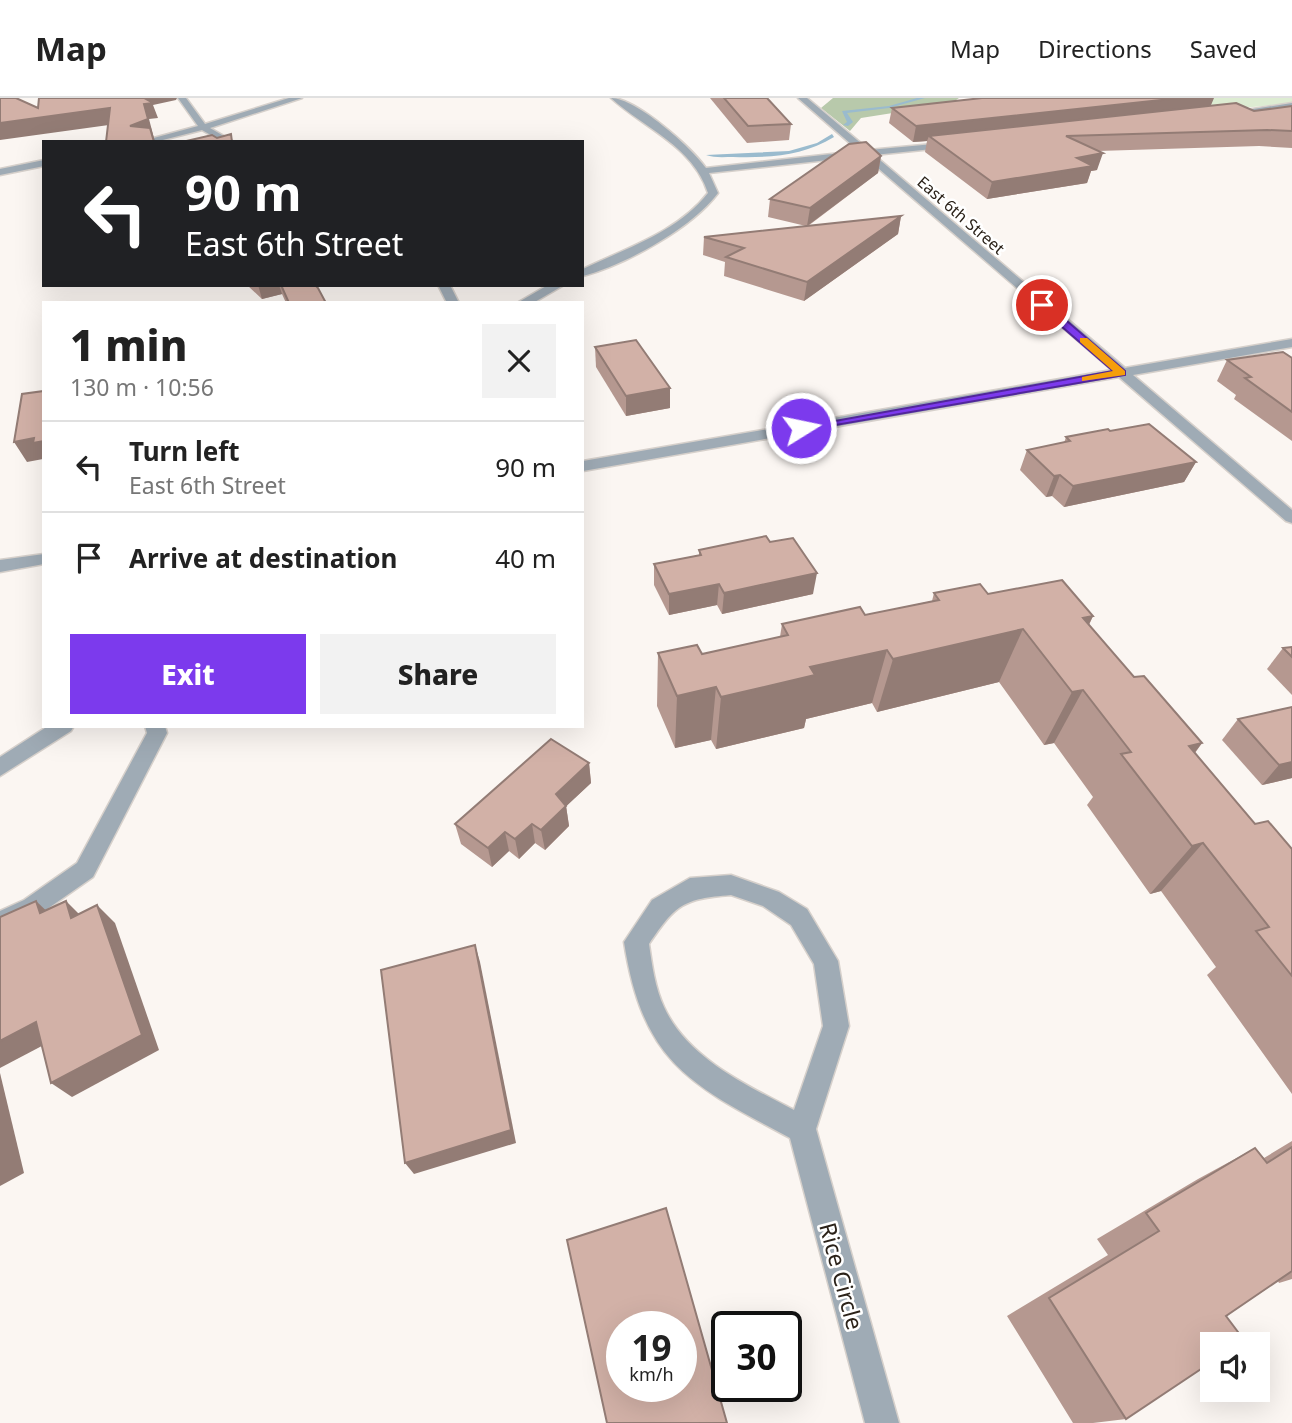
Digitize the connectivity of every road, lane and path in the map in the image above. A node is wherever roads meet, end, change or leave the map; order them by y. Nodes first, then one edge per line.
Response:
1 (182, 98) edge
2 (298, 98) edge
3 (615, 98) edge
4 (802, 98) edge
5 (1292, 106) edge
6 (1209, 115) edge
7 (203, 127) junction
8 (151, 140) edge
9 (226, 140) edge
10 (962, 143) edge
11 (866, 153) junction
12 (42, 163) edge
13 (705, 171) junction
14 (0, 172) edge
15 (584, 272) edge
16 (554, 287) edge
17 (527, 301) edge
18 (1292, 343) edge
19 (1121, 373) junction
20 (584, 466) edge
21 (1292, 518) edge
22 (42, 559) edge
23 (0, 566) edge
24 (61, 728) edge
25 (156, 728) edge
26 (0, 768) edge
27 (0, 923) edge
28 (802, 1129) junction
29 (882, 1423) edge

1 - 7 street
2 - 7 street
3 - 13 street
4 - 11 street, East 6th Street
5 - 6 street
7 - 8 street
7 - 9 street
10 - 11 street
11 - 13 street
11 - 19 street, East 6th Street
12 - 14 street
13 - 15 street
16 - 17 street
18 - 19 street
19 - 20 street
19 - 21 street, East 6th Street
22 - 23 street
24 - 26 street
25 - 27 street
28 - 28 street
28 - 29 street, Rice Circle

